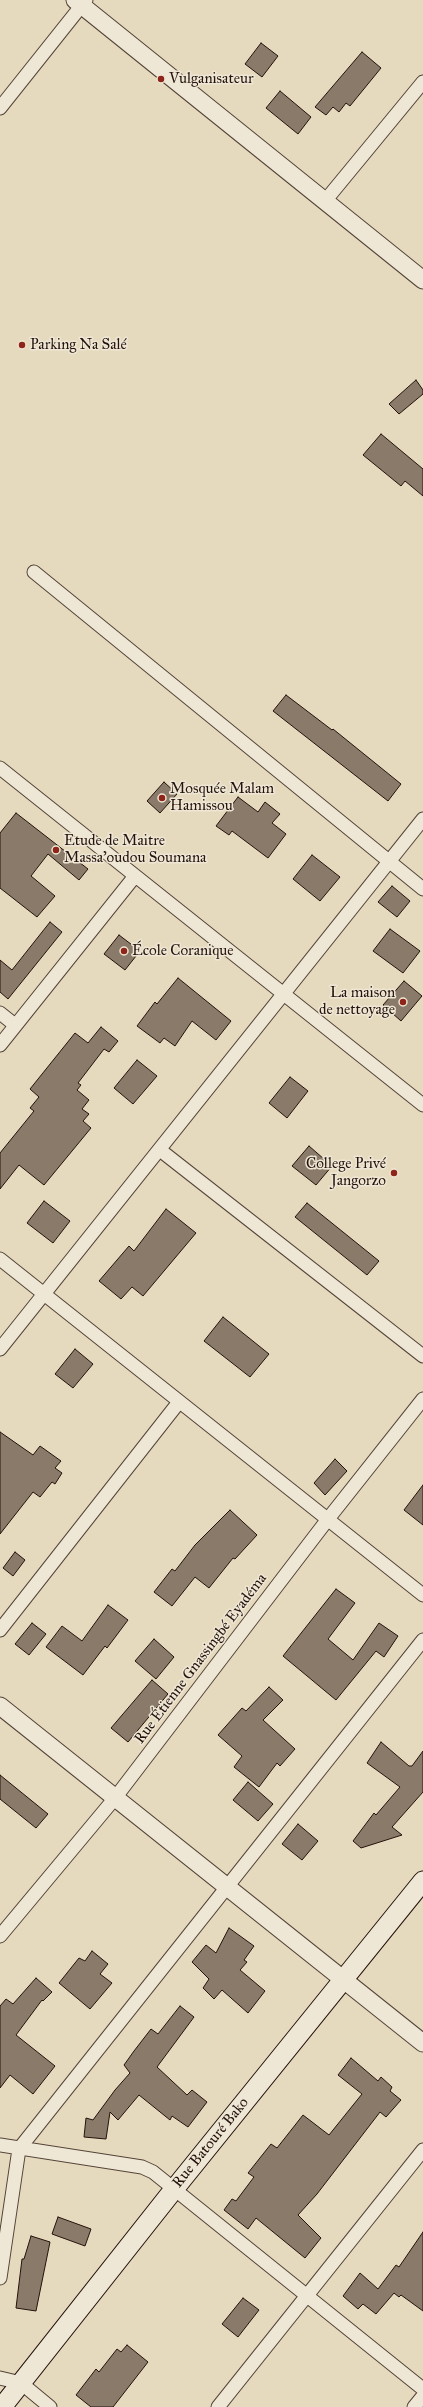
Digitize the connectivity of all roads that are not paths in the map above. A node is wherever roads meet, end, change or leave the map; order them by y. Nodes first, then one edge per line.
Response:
1 (81, 2) edge
2 (423, 82) edge
3 (0, 108) edge
4 (325, 201) junction
5 (423, 280) edge
6 (34, 572) dead end
7 (0, 768) edge
8 (423, 819) edge
9 (389, 862) junction
10 (136, 876) junction
11 (423, 889) edge
12 (284, 992) junction
13 (0, 1013) edge
14 (15, 1025) junction
15 (0, 1045) edge
16 (423, 1104) edge
17 (160, 1150) junction
18 (0, 1259) edge
19 (44, 1294) junction
20 (0, 1349) edge
21 (423, 1356) edge
22 (423, 1399) edge
23 (179, 1402) junction
24 (328, 1519) junction
25 (423, 1595) edge
26 (0, 1630) edge
27 (423, 1640) edge
28 (0, 1706) edge
29 (115, 1798) junction
30 (423, 1881) edge
31 (227, 1887) junction
32 (0, 1936) edge
33 (343, 1980) junction
34 (423, 2043) edge
35 (0, 2145) edge
36 (19, 2149) junction
37 (423, 2150) edge
38 (175, 2188) junction
39 (0, 2278) edge
40 (307, 2295) junction
41 (0, 2378) edge
42 (21, 2383) junction
43 (423, 2389) edge
44 (423, 2396) edge
45 (2, 2407) edge
46 (50, 2407) edge
47 (218, 2407) edge
48 (414, 2407) edge

1 - 3 street
1 - 4 street
2 - 4 street
4 - 5 street
6 - 9 street
7 - 10 street
8 - 9 street
9 - 11 street
9 - 12 street
10 - 12 street
10 - 14 street
12 - 16 street
12 - 17 street
13 - 14 street
14 - 15 street
17 - 19 street
17 - 21 street
18 - 19 street
19 - 20 street
19 - 23 street
22 - 24 street, Rue Étienne Gnassingbé Eyadéma
23 - 24 street
23 - 26 street
24 - 25 street
24 - 29 street, Rue Étienne Gnassingbé Eyadéma
27 - 31 street
28 - 29 street
29 - 31 street
29 - 32 street, Rue Étienne Gnassingbé Eyadéma
30 - 33 main road, Rue Batouré Bako
31 - 33 street
31 - 36 street
33 - 34 street
33 - 38 main road, Rue Batouré Bako
35 - 36 street
36 - 38 street
36 - 39 street
37 - 40 street
38 - 40 street
38 - 42 main road, Rue Batouré Bako
40 - 43 street
40 - 47 street
41 - 42 street
42 - 45 main road, Rue Batouré Bako
42 - 46 street
44 - 48 street

